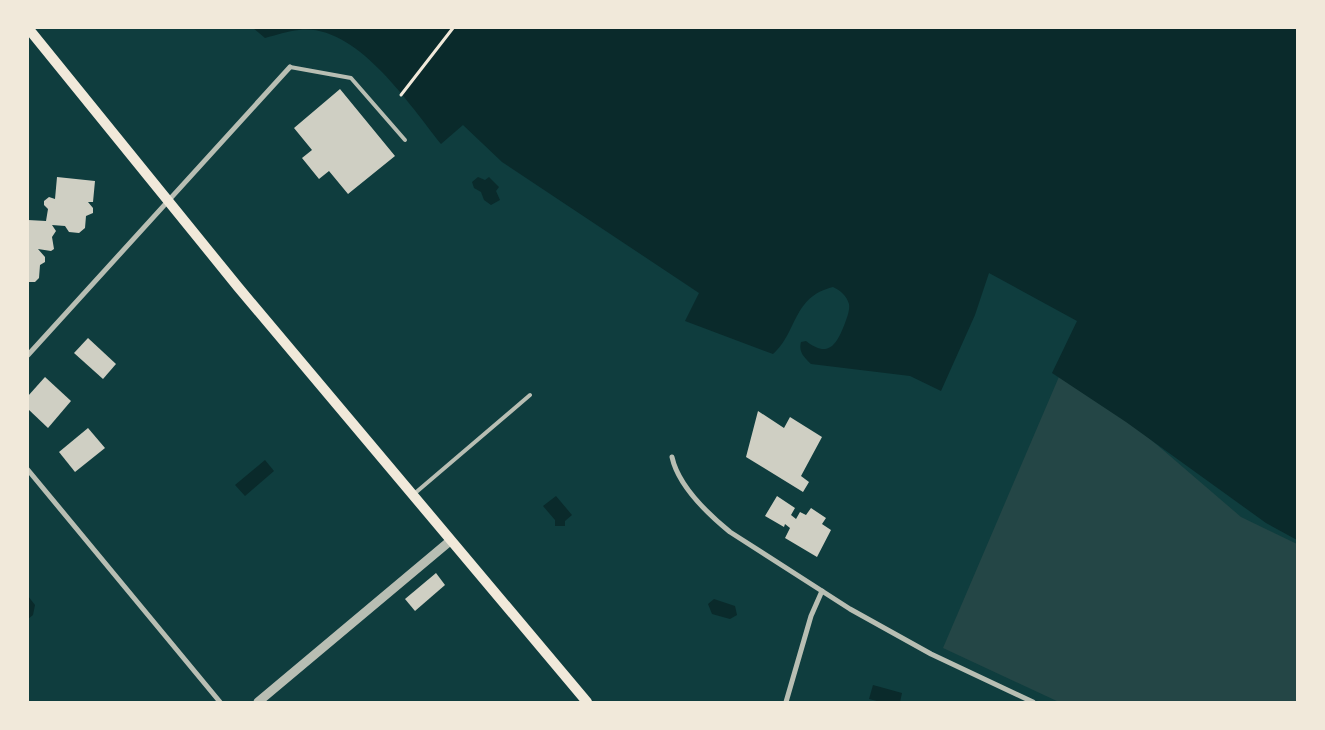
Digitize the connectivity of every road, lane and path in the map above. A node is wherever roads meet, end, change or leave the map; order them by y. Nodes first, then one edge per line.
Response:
1 (28, 28) edge
2 (453, 28) edge
3 (290, 67) joint
4 (401, 95) dead end
5 (405, 140) dead end
6 (167, 201) junction
7 (28, 355) edge
8 (530, 395) dead end
9 (672, 457) dead end
10 (28, 470) edge
11 (412, 496) junction
12 (450, 541) junction
13 (822, 591) junction
14 (220, 702) edge
15 (258, 702) edge
16 (587, 702) edge
17 (786, 702) edge
18 (1033, 702) edge

1 - 6 main road
2 - 4 path
3 - 5 lane
3 - 6 street
6 - 7 street
6 - 11 main road
8 - 11 lane
9 - 13 street
10 - 14 street
11 - 12 main road
12 - 15 street
12 - 16 main road
13 - 17 street
13 - 18 street

